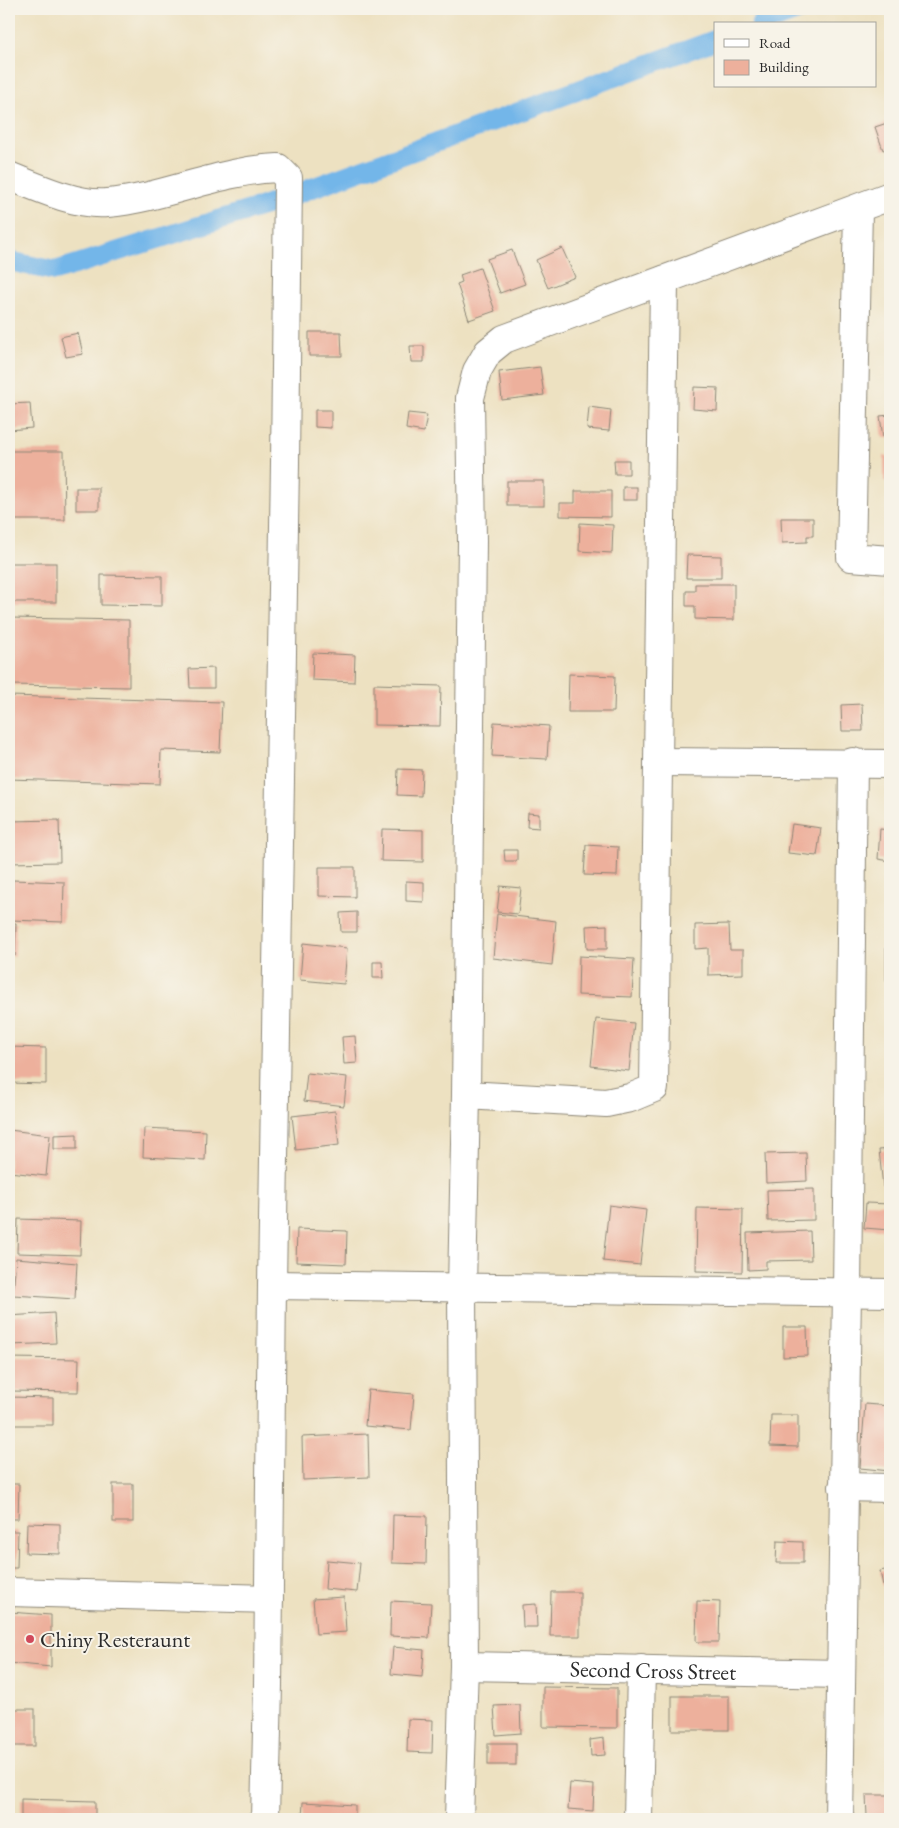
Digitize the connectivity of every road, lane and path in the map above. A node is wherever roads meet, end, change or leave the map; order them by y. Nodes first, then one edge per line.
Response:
1 (9, 176) edge
2 (890, 196) edge
3 (858, 209) junction
4 (664, 280) junction
5 (890, 560) edge
6 (659, 762) junction
7 (853, 762) junction
8 (890, 764) edge
9 (466, 1095) junction
10 (272, 1285) junction
11 (462, 1289) junction
12 (847, 1292) junction
13 (890, 1293) edge
14 (843, 1488) junction
15 (890, 1488) edge
16 (9, 1592) edge
17 (269, 1599) junction
18 (464, 1666) junction
19 (641, 1669) junction
20 (840, 1674) junction
21 (265, 1819) edge
22 (459, 1819) edge
23 (638, 1819) edge
24 (839, 1819) edge

1 - 10 street
2 - 3 street
3 - 4 street
3 - 5 street
4 - 6 street
4 - 9 street
6 - 7 street
6 - 9 street
7 - 8 street
7 - 12 street
9 - 11 street
10 - 11 street
10 - 17 street
11 - 12 street
11 - 18 street
12 - 13 street
12 - 14 street
14 - 15 street
14 - 20 street
16 - 17 street
17 - 21 street
18 - 19 street, Second Cross Street
18 - 22 street
19 - 20 street, Second Cross Street
19 - 23 street
20 - 24 street

